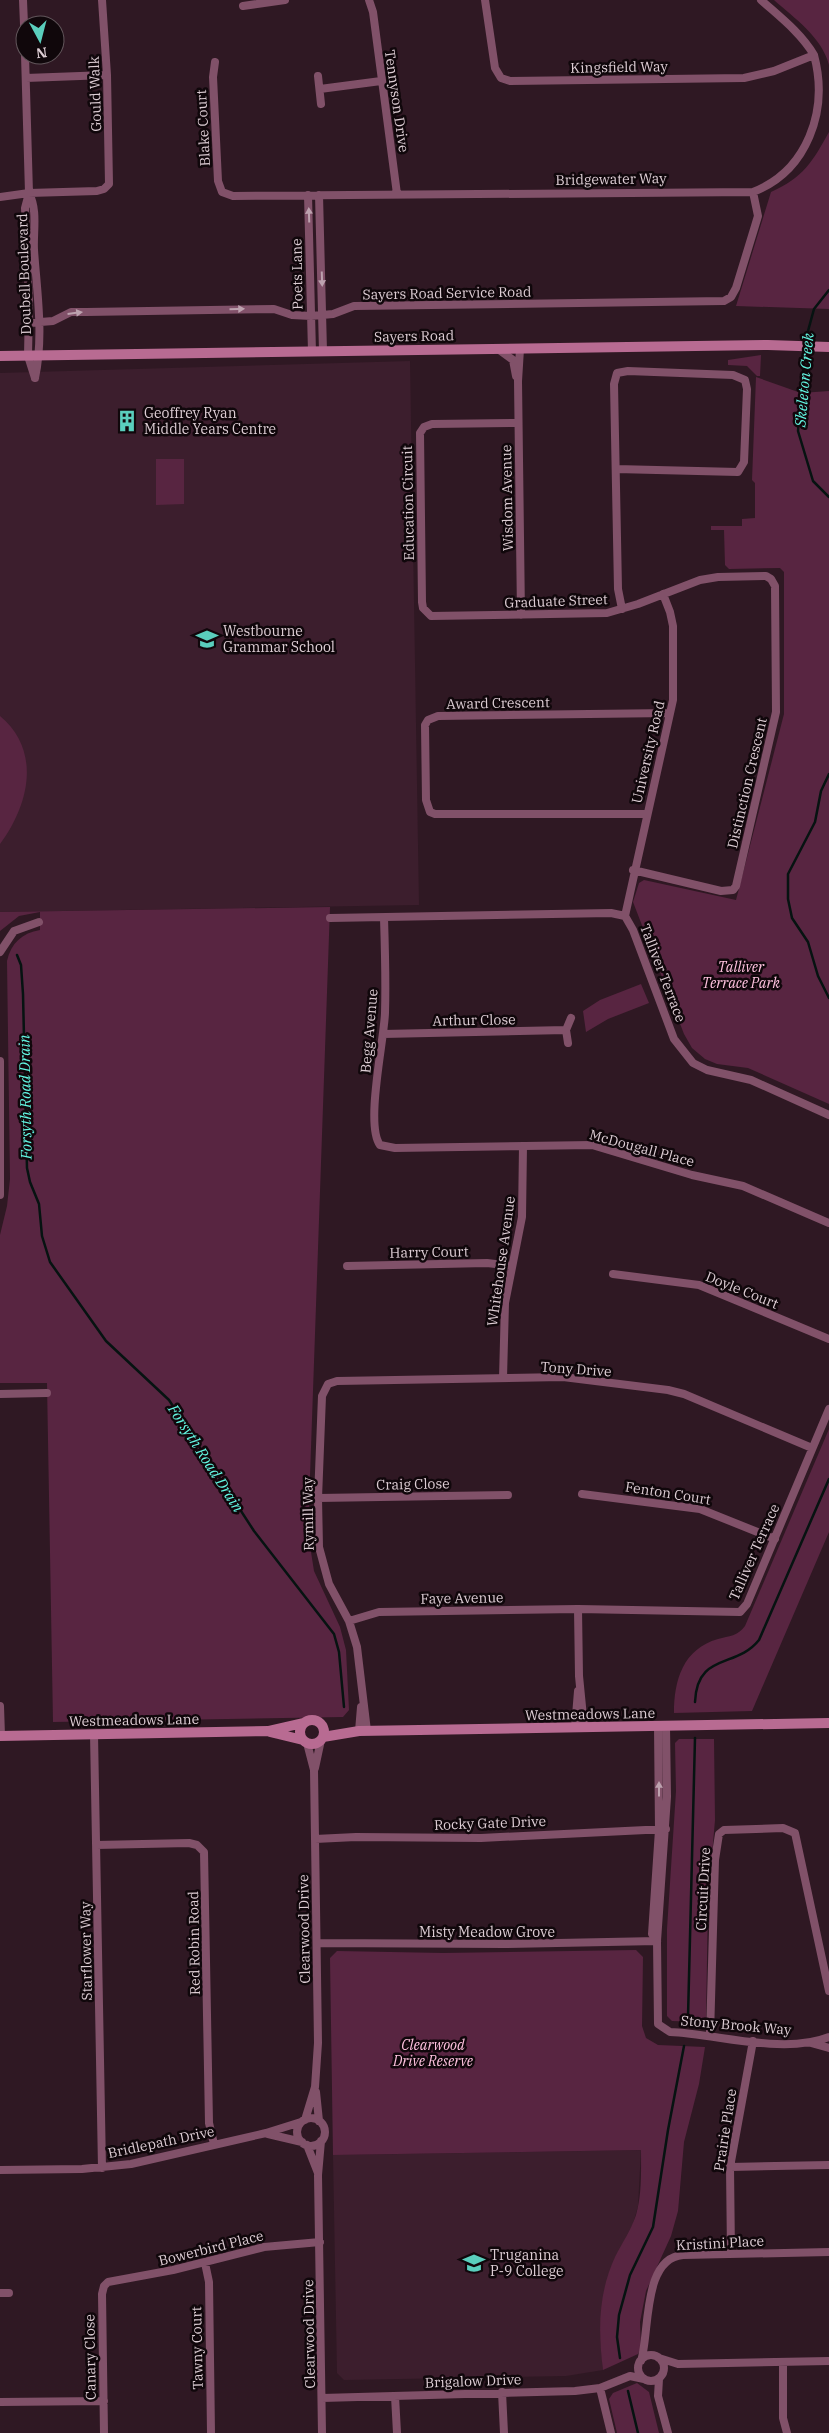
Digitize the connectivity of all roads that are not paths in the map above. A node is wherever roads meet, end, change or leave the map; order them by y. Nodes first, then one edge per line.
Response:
1 (23, 0) edge
2 (102, 0) edge
3 (285, 0) edge
4 (369, 0) edge
5 (374, 0) edge
6 (485, 0) edge
7 (761, 0) edge
8 (243, 6) dead end
9 (373, 12) junction
10 (24, 15) edge
11 (814, 55) junction
12 (215, 62) dead end
13 (25, 65) edge
14 (106, 76) junction
15 (318, 76) dead end
16 (26, 78) junction
17 (381, 81) junction
18 (320, 89) junction
19 (321, 104) dead end
20 (222, 192) joint
21 (753, 192) junction
22 (29, 193) junction
23 (397, 194) junction
24 (308, 195) junction
25 (318, 195) junction
26 (0, 197) edge
27 (30, 248) junction
28 (322, 315) junction
29 (311, 316) junction
30 (28, 323) junction
31 (40, 323) junction
32 (829, 347) edge
33 (498, 349) junction
34 (520, 349) junction
35 (323, 351) junction
36 (312, 352) junction
37 (40, 355) junction
38 (0, 356) edge
39 (28, 356) junction
40 (518, 381) junction
41 (518, 423) junction
42 (616, 469) junction
43 (772, 579) joint
44 (662, 594) junction
45 (622, 609) junction
46 (426, 613) joint
47 (521, 615) junction
48 (670, 713) junction
49 (647, 814) junction
50 (633, 870) junction
51 (624, 916) junction
52 (330, 918) dead end
53 (384, 918) junction
54 (39, 922) dead end
55 (0, 952) edge
56 (571, 1018) dead end
57 (566, 1030) junction
58 (384, 1034) junction
59 (568, 1043) dead end
60 (0, 1061) edge
61 (0, 1070) edge
62 (829, 1115) edge
63 (380, 1145) joint
64 (523, 1146) junction
65 (1, 1180) edge
66 (0, 1195) edge
67 (829, 1223) edge
68 (347, 1266) dead end
69 (512, 1266) junction
70 (613, 1274) dead end
71 (829, 1339) edge
72 (503, 1378) junction
73 (328, 1384) joint
74 (47, 1393) dead end
75 (0, 1394) edge
76 (829, 1409) edge
77 (812, 1448) junction
78 (582, 1494) dead end
79 (508, 1495) dead end
80 (318, 1498) junction
81 (775, 1539) junction
82 (578, 1609) junction
83 (348, 1621) junction
84 (0, 1706) edge
85 (315, 1720) junction
86 (304, 1723) junction
87 (829, 1723) edge
88 (662, 1726) junction
89 (580, 1727) junction
90 (268, 1732) junction
91 (359, 1732) junction
92 (94, 1734) junction
93 (0, 1736) edge
94 (322, 1739) junction
95 (305, 1741) junction
96 (314, 1770) junction
97 (662, 1830) junction
98 (315, 1839) junction
99 (96, 1845) junction
100 (657, 1941) junction
101 (317, 1943) junction
102 (829, 1991) edge
103 (710, 2036) junction
104 (829, 2037) edge
105 (753, 2041) junction
106 (809, 2042) junction
107 (829, 2047) edge
108 (315, 2087) junction
109 (319, 2120) junction
110 (303, 2121) junction
111 (266, 2133) junction
112 (321, 2141) junction
113 (304, 2143) junction
114 (214, 2144) junction
115 (829, 2165) edge
116 (730, 2167) junction
117 (102, 2168) junction
118 (0, 2170) edge
119 (318, 2175) junction
120 (320, 2242) junction
121 (829, 2252) edge
122 (731, 2254) junction
123 (205, 2262) junction
124 (108, 2282) joint
125 (0, 2293) edge
126 (9, 2293) dead end
127 (646, 2339) junction
128 (657, 2357) junction
129 (829, 2360) edge
130 (640, 2362) junction
131 (783, 2362) junction
132 (678, 2364) junction
133 (664, 2370) junction
134 (622, 2378) junction
135 (659, 2379) junction
136 (645, 2380) junction
137 (600, 2388) junction
138 (502, 2392) junction
139 (394, 2396) junction
140 (658, 2396) junction
141 (322, 2398) junction
142 (104, 2400) junction
143 (0, 2402) edge
144 (104, 2433) edge
145 (211, 2433) edge
146 (322, 2433) edge
147 (397, 2433) edge
148 (504, 2433) edge
149 (611, 2433) edge
150 (668, 2433) edge
151 (787, 2433) edge

1 - 10 street
2 - 14 street, Gould Walk
3 - 8 street
4 - 9 street, Tennyson Drive
5 - 9 street, Tennyson Drive
6 - 11 street, Kingsfield Way
7 - 11 street, Bridgewater Way
9 - 17 street, Tennyson Drive
11 - 21 street, Bridgewater Way
12 - 20 street, Blake Court
13 - 16 street, Doubell Boulevard
14 - 16 street
14 - 22 street, Gould Walk
15 - 18 street
16 - 22 street, Doubell Boulevard
17 - 18 street
17 - 23 street, Tennyson Drive
18 - 19 street
20 - 24 street, Bridgewater Way
21 - 23 street, Bridgewater Way
21 - 28 street, Sayers Road Service Road
22 - 26 street
22 - 27 street, Doubell Boulevard
23 - 25 street, Bridgewater Way
24 - 25 street, Bridgewater Way
29 -> 24 street, Poets Lane
25 -> 28 street, Poets Lane
27 - 30 street, Doubell Boulevard
27 - 31 street, Doubell Boulevard
28 - 29 street, Sayers Road Service Road
28 - 35 street, Poets Lane
31 -> 29 street, Sayers Road Service Road
29 - 36 street, Poets Lane
30 - 31 street, Sayers Road Service Road
30 - 39 street, Doubell Boulevard
31 - 37 street, Doubell Boulevard
32 - 34 street, Sayers Road
33 - 34 street, Sayers Road
33 - 35 street, Sayers Road
33 - 40 street, Wisdom Avenue
34 - 40 street, Wisdom Avenue
35 - 36 street, Sayers Road
36 - 37 street, Sayers Road
37 - 39 street, Sayers Road
37 - 39 street, Doubell Boulevard
38 - 39 street, Sayers Road
40 - 41 street, Wisdom Avenue
41 - 46 street, Education Circuit
41 - 47 street, Wisdom Avenue
42 - 42 street
42 - 45 street
43 - 44 street, Graduate Street
43 - 50 street, Distinction Crescent
44 - 45 street, Graduate Street
44 - 48 street, University Road
45 - 47 street, Graduate Street
46 - 47 street, Graduate Street
48 - 49 street, University Road
48 - 49 street, Award Crescent
49 - 50 street, University Road
50 - 51 street, University Road
51 - 53 street, Talliver Terrace
51 - 62 street, Talliver Terrace
52 - 53 street, Talliver Terrace
53 - 58 street, Begg Avenue
54 - 55 street
56 - 57 street
57 - 58 street, Arthur Close
57 - 59 street
58 - 63 street, Begg Avenue
60 - 61 street
61 - 65 street
63 - 64 street, McDougall Place
64 - 67 street, McDougall Place
64 - 69 street, Whitehouse Avenue
65 - 66 street
68 - 69 street, Harry Court
69 - 72 street, Whitehouse Avenue
70 - 71 street, Doyle Court
72 - 73 street, Tony Drive
72 - 77 street, Tony Drive
73 - 80 street, Rymill Way
74 - 75 street
76 - 77 street, Talliver Terrace
77 - 81 street, Talliver Terrace
78 - 81 street, Fenton Court
79 - 80 street, Craig Close
80 - 83 street, Rymill Way
81 - 82 street, Talliver Terrace
82 - 83 street, Faye Avenue
82 - 89 street
83 - 91 street, Rymill Way
84 - 93 street
85 - 86 street
85 - 91 street, Westmeadows Lane
85 - 94 street
86 - 90 street, Westmeadows Lane
86 - 95 street
87 - 88 street, Westmeadows Lane
88 - 89 street, Westmeadows Lane
88 - 97 street, Stony Brook Way
89 - 91 street, Westmeadows Lane
90 - 92 street, Westmeadows Lane
90 - 95 street, Westmeadows Lane
91 - 94 street, Westmeadows Lane
92 - 93 street, Westmeadows Lane
92 - 99 street, Starflower Way
94 - 95 street
94 - 96 street, Clearwood Drive
95 - 96 street, Clearwood Drive
96 - 98 street, Clearwood Drive
97 - 98 street, Rocky Gate Drive
97 - 100 street, Stony Brook Way
98 - 101 street, Clearwood Drive
99 - 114 street, Red Robin Road
99 - 117 street, Starflower Way
100 - 101 street, Misty Meadow Grove
100 - 103 street, Stony Brook Way
101 - 108 street, Clearwood Drive
102 - 103 street, Circuit Drive
103 - 105 street, Stony Brook Way
104 - 106 street, Stony Brook Way
104 - 107 street
105 - 106 street, Stony Brook Way
105 - 116 street, Prairie Place
106 - 107 street, Stony Brook Way
108 - 109 street, Clearwood Drive
108 - 110 street, Clearwood Drive
109 - 110 street
109 - 112 street
110 - 111 street, Bridlepath Drive
110 - 113 street
111 - 113 street, Bridlepath Drive
111 - 114 street, Bridlepath Drive
112 - 113 street
112 - 119 street, Clearwood Drive
113 - 119 street, Clearwood Drive
114 - 117 street, Bridlepath Drive
115 - 116 street
116 - 122 street, Prairie Place
117 - 118 street, Bridlepath Drive
119 - 120 street, Clearwood Drive
120 - 123 street, Bowerbird Place
120 - 141 street, Clearwood Drive
121 - 122 street, Kristini Place
122 - 127 street, Kristini Place
123 - 124 street, Bowerbird Place
123 - 145 street, Tawny Court
124 - 142 street, Canary Close
125 - 126 street
127 - 128 street
127 - 130 street, Kristini Place
128 - 130 street
128 - 132 street
128 - 133 street
129 - 131 street
130 - 134 street, Brigalow Drive
130 - 136 street
131 - 132 street
131 - 151 street
132 - 133 street
133 - 135 street
134 - 136 street, Brigalow Drive
134 - 137 street, Brigalow Drive
135 - 136 street
135 - 140 street
136 - 140 street
137 - 138 street, Brigalow Drive
137 - 149 street
138 - 139 street, Brigalow Drive
138 - 148 street
139 - 141 street, Brigalow Drive
139 - 147 street
140 - 150 street
141 - 146 street, Clearwood Drive
142 - 143 street
142 - 144 street, Canary Close

